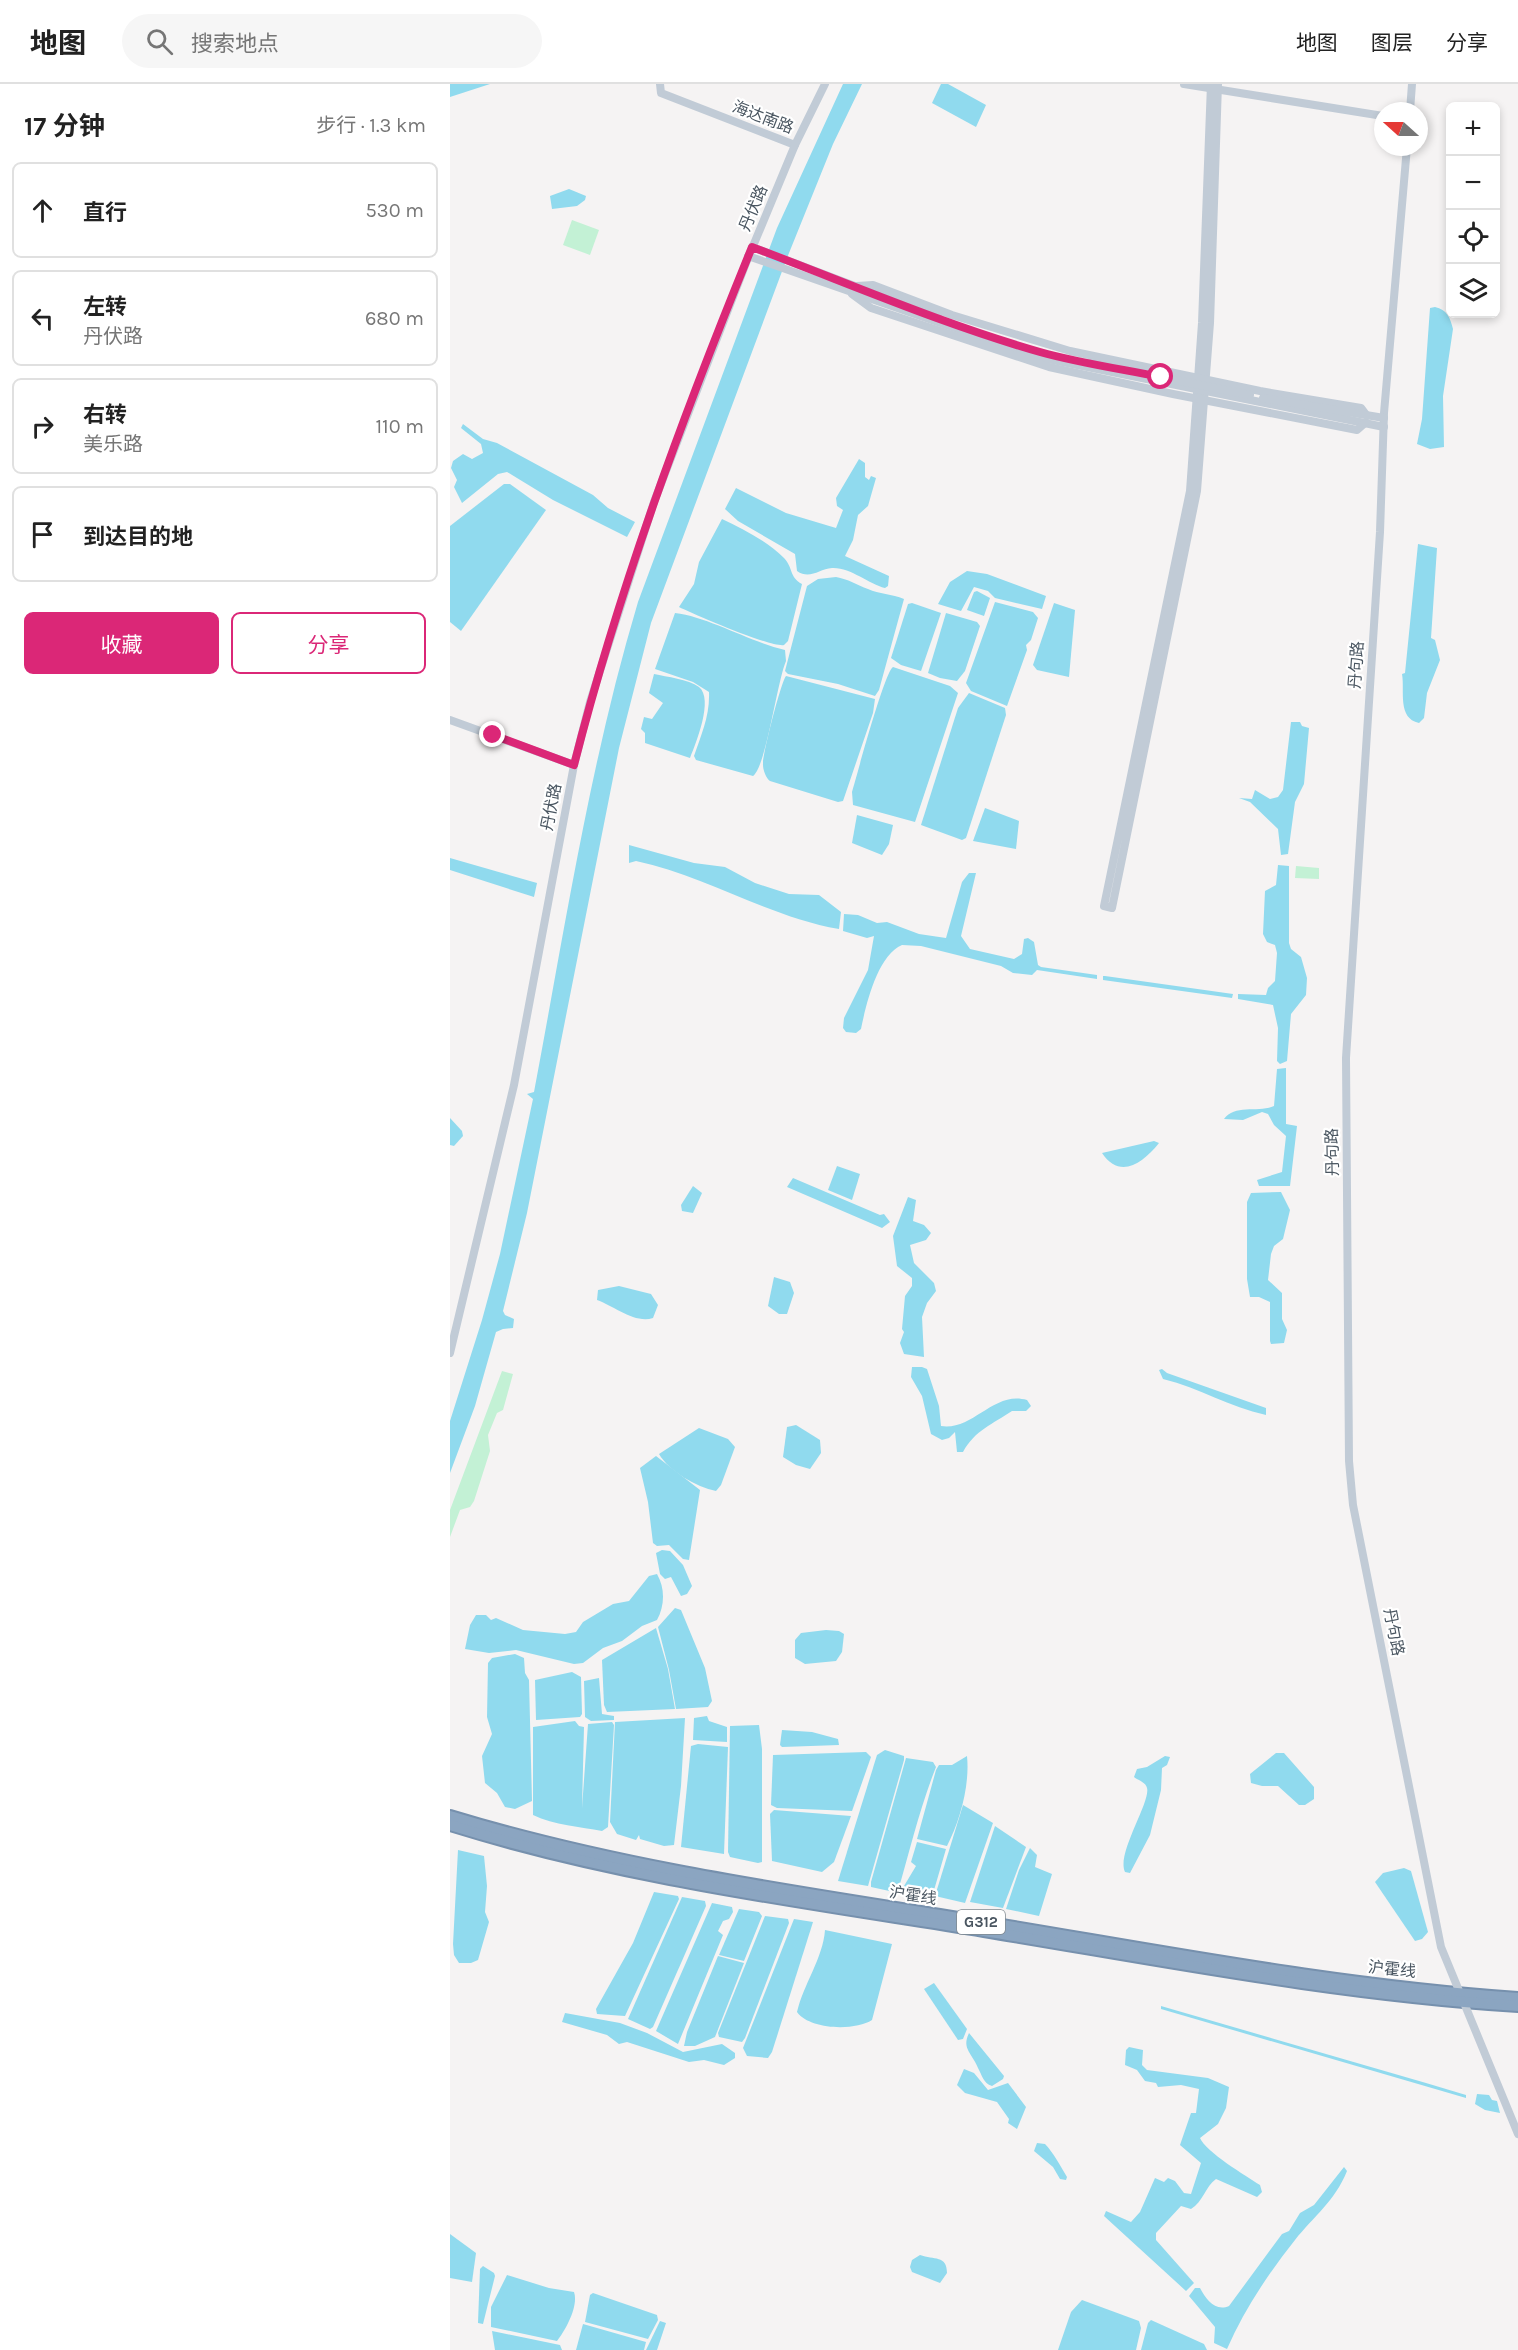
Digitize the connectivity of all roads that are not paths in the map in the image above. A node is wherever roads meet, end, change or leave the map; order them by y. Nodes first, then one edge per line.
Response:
1 (660, 84) edge
2 (825, 84) edge
3 (1184, 84) edge
4 (1413, 84) edge
5 (1214, 87) edge
6 (1411, 102) edge
7 (1374, 114) edge
8 (795, 145) junction
9 (1406, 156) edge
10 (752, 247) junction
11 (748, 256) junction
12 (788, 266) junction
13 (850, 289) junction
14 (1201, 389) junction
15 (1366, 420) junction
16 (1384, 422) junction
17 (450, 720) edge
18 (574, 765) junction
19 (450, 1353) edge
20 (450, 1816) edge
21 (450, 1825) edge
22 (1170, 1957) junction
23 (1460, 1996) junction
24 (1518, 1998) edge
25 (1518, 2006) edge
26 (1518, 2134) edge

1 - 8 main road, 海达南路
2 - 8 main road, 丹伏路
3 - 5 main road
4 - 6 main road
5 - 7 main road
5 - 14 main road
8 - 10 main road, 丹伏路
9 - 16 main road, 丹句路
10 - 11 main road, 丹伏路
10 - 12 main road
11 - 12 main road
11 - 18 main road, 丹伏路
12 - 13 main road
13 - 14 main road
13 - 14 main road
14 - 14 main road
14 - 15 main road
14 - 15 main road
15 - 16 main road
16 - 23 main road, 丹句路
17 - 18 main road
18 - 19 main road, 丹伏路
20 - 22 highway, 沪霍线 / G312
21 - 22 highway, 沪霍线 / G312
22 - 23 highway, 沪霍线 / G312
23 - 24 highway, 沪霍线 / G312
23 - 25 highway, 沪霍线 / G312
23 - 26 main road, 丹句路

